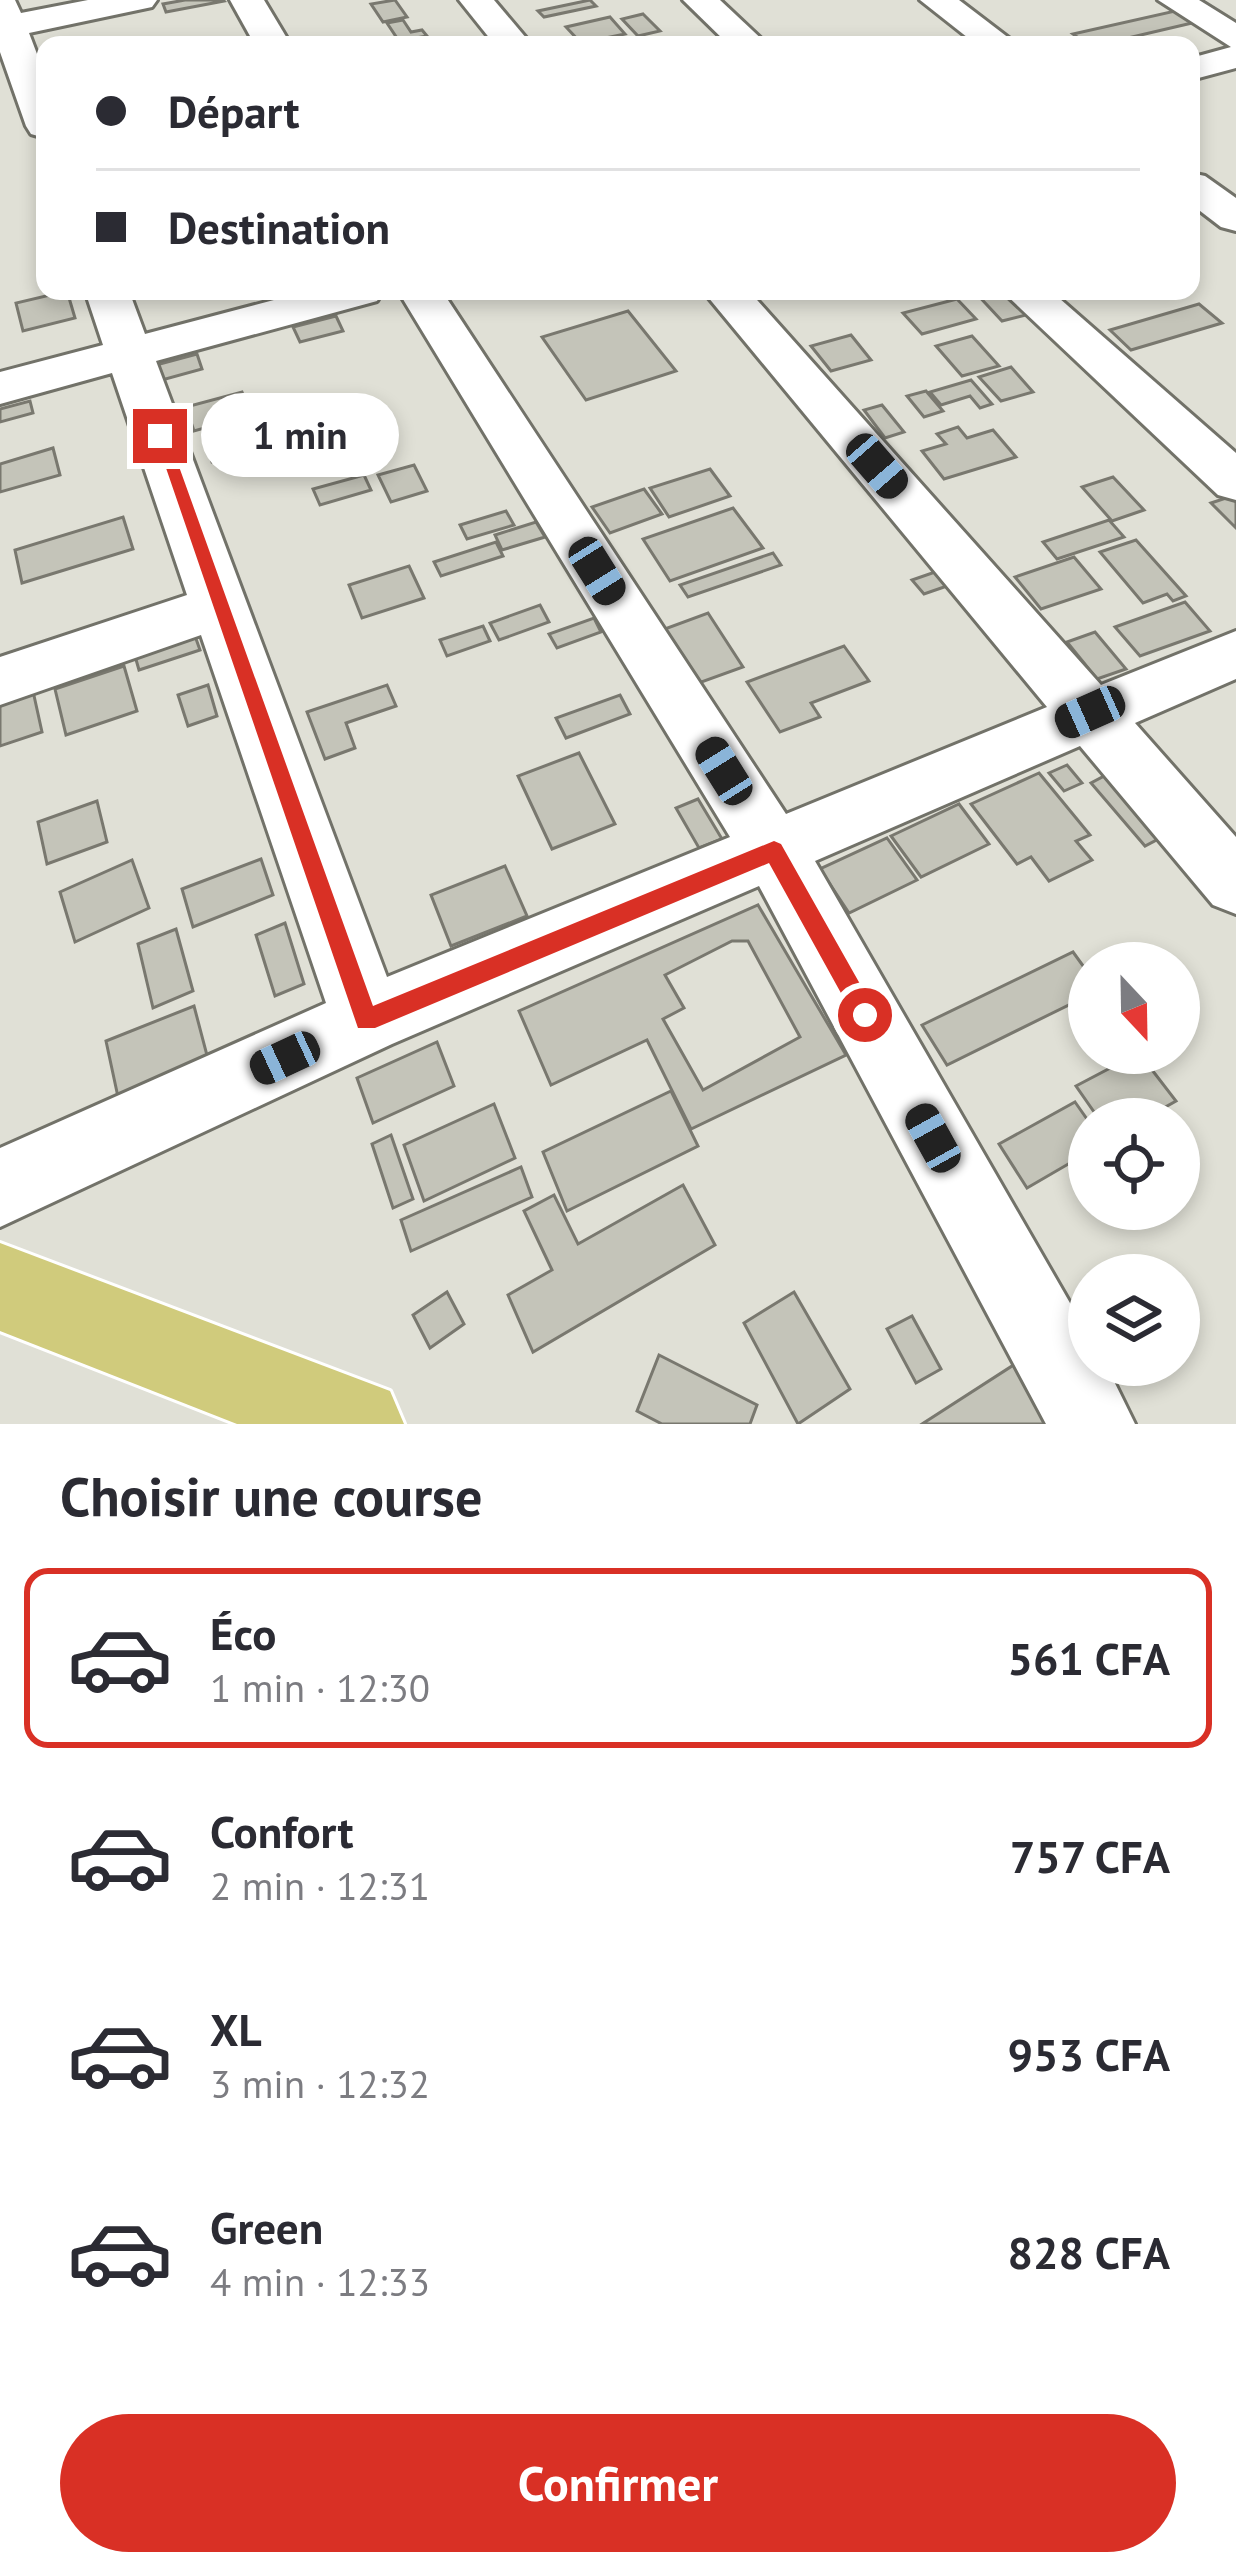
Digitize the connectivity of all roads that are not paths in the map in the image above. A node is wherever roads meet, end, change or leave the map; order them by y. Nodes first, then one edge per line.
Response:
1 (140, 0) edge
2 (247, 0) edge
3 (476, 0) edge
4 (700, 0) edge
5 (938, 0) edge
6 (1174, 0) edge
7 (3, 19) edge
8 (268, 36) edge
9 (506, 36) edge
10 (740, 36) edge
11 (988, 36) edge
12 (1236, 38) edge
13 (1236, 57) edge
14 (1200, 67) edge
15 (36, 103) edge
16 (1200, 192) edge
17 (1236, 218) edge
18 (110, 300) edge
19 (328, 300) edge
20 (426, 300) edge
21 (733, 300) edge
22 (1034, 300) edge
23 (130, 352) junction
24 (0, 388) edge
25 (1236, 482) edge
26 (220, 606) junction
27 (1236, 654) edge
28 (0, 681) edge
29 (1090, 712) junction
30 (774, 851) junction
31 (1236, 884) edge
32 (367, 1020) junction
33 (0, 1187) edge
34 (0, 1287) edge
35 (357, 1424) edge
36 (1092, 1424) edge

1 - 7 street
2 - 8 street
3 - 9 street
4 - 10 street
5 - 11 street
6 - 12 street
7 - 15 street
13 - 14 street
16 - 17 street
18 - 23 street
19 - 23 street
20 - 30 street
21 - 29 street
22 - 25 street
23 - 24 street
23 - 26 street
26 - 28 street
26 - 32 street
27 - 29 street
29 - 30 street
29 - 31 street
30 - 32 street
30 - 36 street
32 - 33 street
34 - 35 main road

